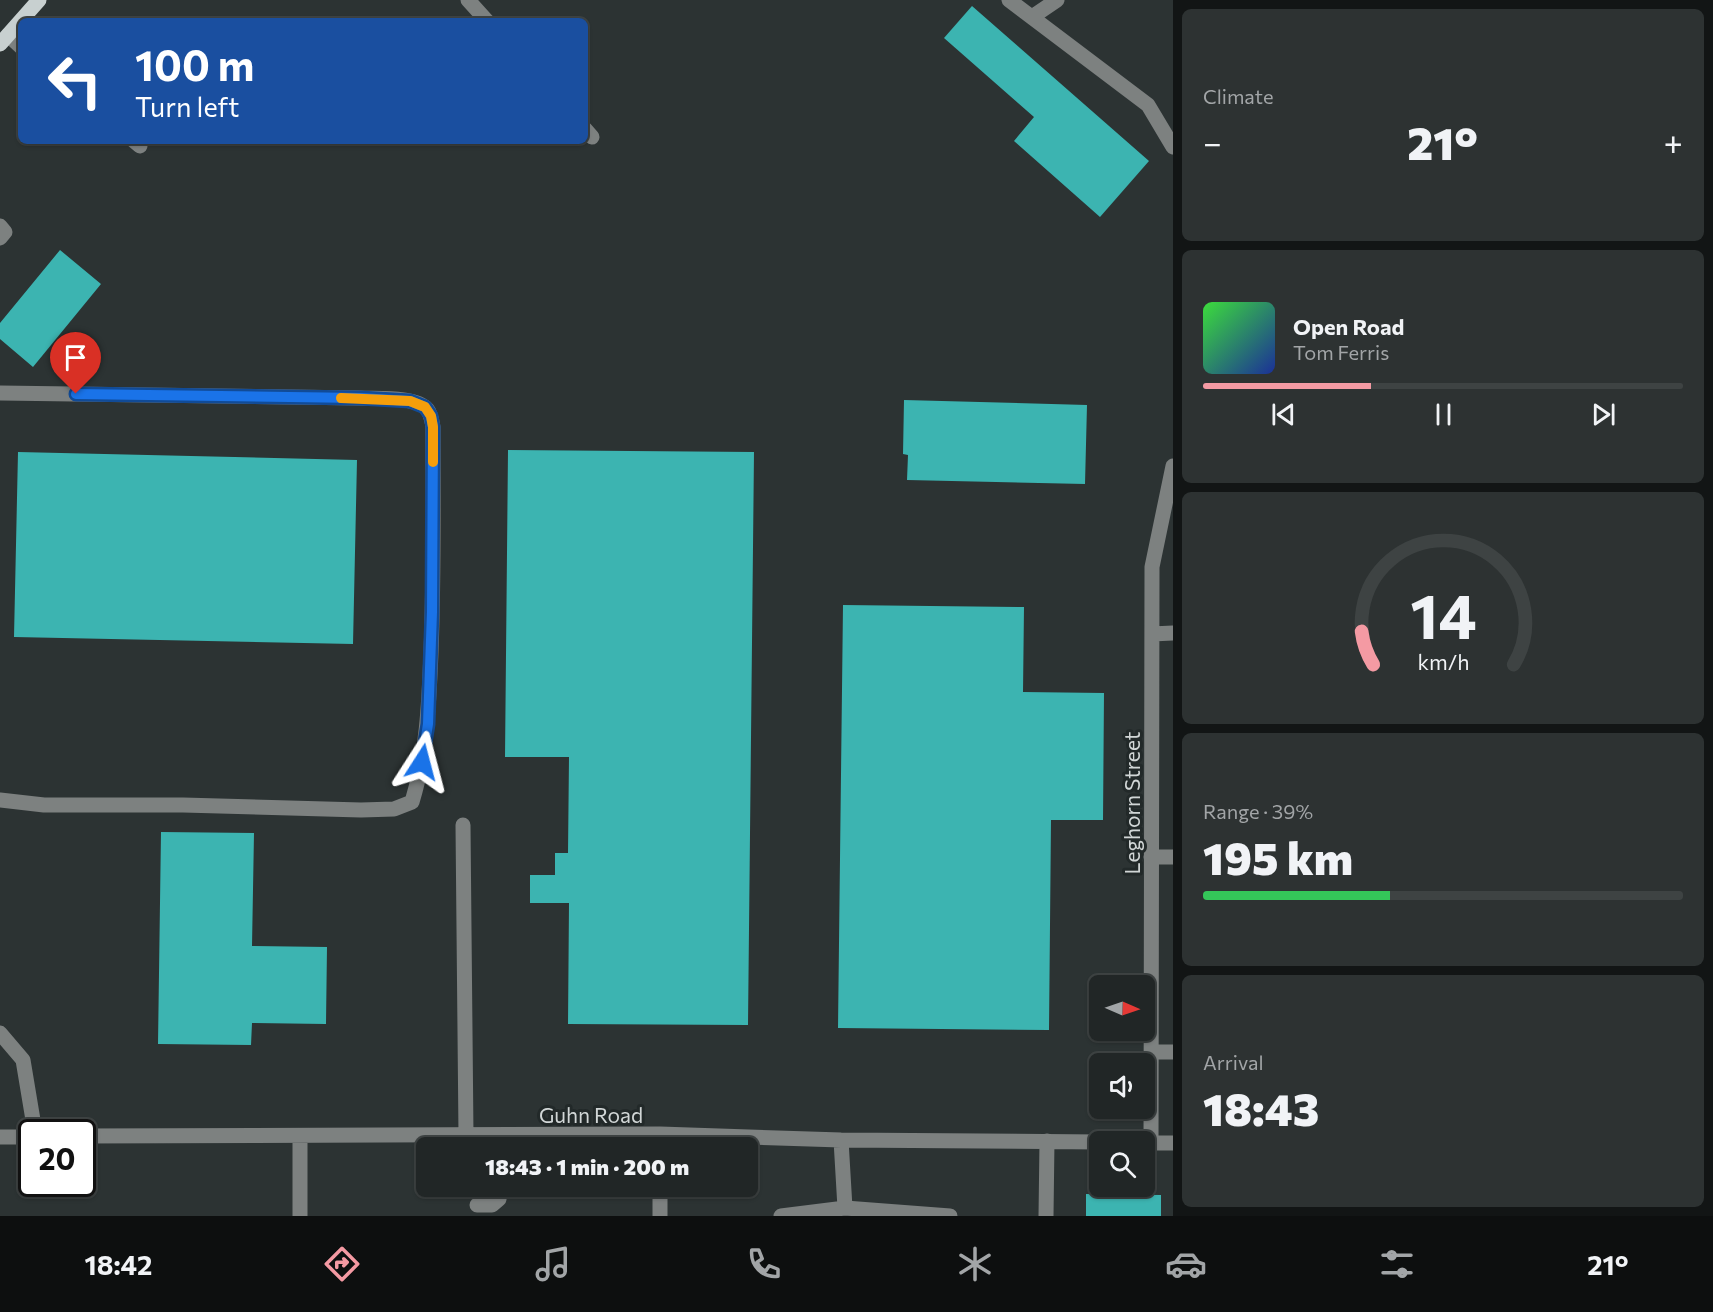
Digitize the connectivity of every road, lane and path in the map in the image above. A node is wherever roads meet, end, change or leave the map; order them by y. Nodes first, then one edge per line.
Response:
1 (39, 0) edge
2 (468, 0) edge
3 (1009, 0) edge
4 (1057, 0) edge
5 (1032, 17) junction
6 (23, 18) edge
7 (484, 18) edge
8 (18, 24) edge
9 (4, 40) edge
10 (18, 46) edge
11 (1173, 147) edge
12 (0, 226) edge
13 (0, 238) edge
14 (0, 393) edge
15 (1173, 466) edge
16 (1173, 633) edge
17 (1152, 634) junction
18 (0, 800) edge
19 (464, 825) dead end
20 (1151, 857) junction
21 (1173, 857) edge
22 (0, 1033) edge
23 (1173, 1052) edge
24 (1151, 1053) joint
25 (33, 1119) edge
26 (466, 1135) junction
27 (96, 1136) edge
28 (300, 1136) junction
29 (0, 1137) edge
30 (18, 1137) edge
31 (478, 1137) edge
32 (758, 1140) edge
33 (841, 1140) junction
34 (1047, 1141) junction
35 (1089, 1142) edge
36 (1155, 1143) edge
37 (1173, 1143) edge
38 (499, 1197) edge
39 (660, 1197) edge
40 (477, 1205) dead end
41 (845, 1209) junction
42 (300, 1216) edge
43 (660, 1216) edge
44 (781, 1216) edge
45 (950, 1216) edge
46 (1046, 1216) edge

1 - 6 main road
2 - 7 street
3 - 5 street
4 - 5 street
5 - 11 street
8 - 9 main road
9 - 10 street
12 - 13 street
14 - 18 street
15 - 17 street, Leghorn Street
16 - 17 street
17 - 20 street, Leghorn Street
19 - 26 street
20 - 21 street
20 - 24 street, Leghorn Street
22 - 25 street
23 - 24 street
26 - 28 street, Guhn Road
26 - 31 street, Guhn Road
27 - 28 street, Guhn Road
28 - 42 street
29 - 30 street
32 - 33 street, Guhn Road
33 - 34 street, Guhn Road
33 - 41 street
34 - 35 street, Guhn Road
34 - 46 street
36 - 37 street
38 - 40 street
39 - 43 street
41 - 44 street
41 - 45 street

